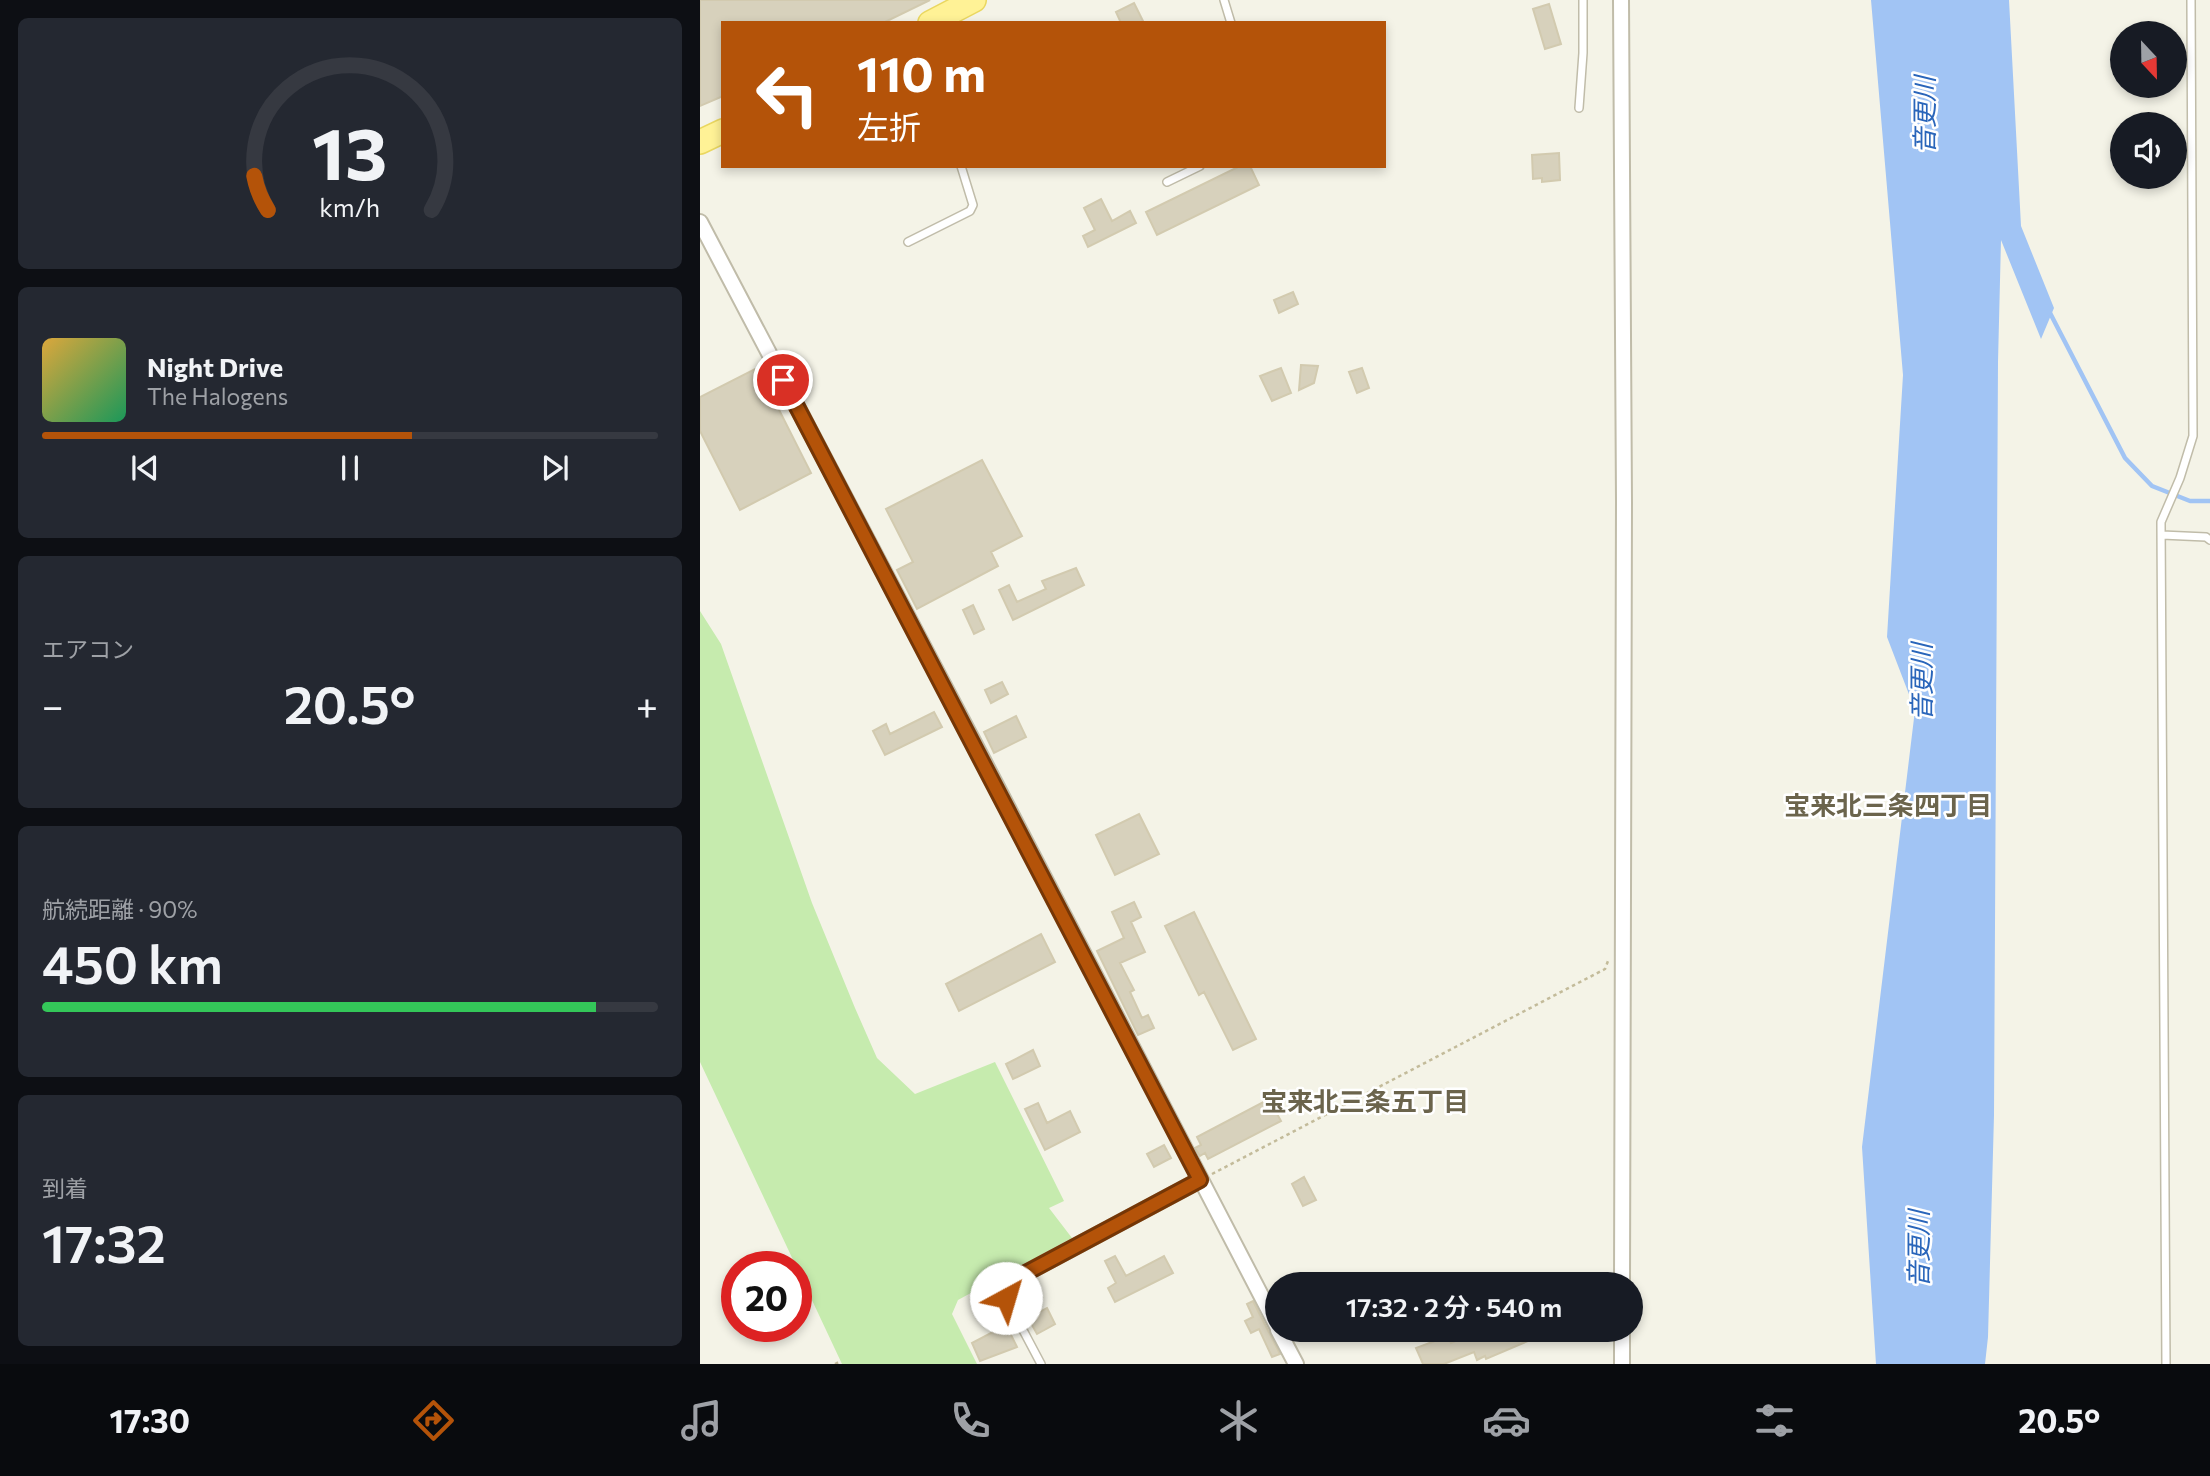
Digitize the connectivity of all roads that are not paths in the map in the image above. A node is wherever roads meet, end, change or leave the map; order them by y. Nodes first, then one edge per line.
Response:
1 (974, 0) edge
2 (1224, 0) edge
3 (1583, 0) edge
4 (1621, 0) edge
5 (2190, 0) edge
6 (934, 21) edge
7 (1230, 21) edge
8 (1579, 108) dead end
9 (721, 132) edge
10 (700, 142) edge
11 (962, 168) edge
12 (1196, 168) edge
13 (1167, 181) dead end
14 (700, 222) edge
15 (908, 242) dead end
16 (2162, 535) junction
17 (2210, 540) edge
18 (1200, 1180) junction
19 (1622, 1272) edge
20 (1011, 1281) joint
21 (1265, 1304) edge
22 (1285, 1342) edge
23 (1622, 1342) edge
24 (1041, 1364) edge
25 (1296, 1364) edge
26 (1622, 1364) edge
27 (2166, 1364) edge

1 - 6 main road
2 - 7 lane
3 - 8 lane
4 - 19 street
5 - 16 lane
9 - 10 main road
11 - 15 lane
12 - 13 lane
14 - 18 street
16 - 17 lane
16 - 27 lane
18 - 20 street
18 - 21 street
20 - 24 lane
22 - 25 street
23 - 26 street

